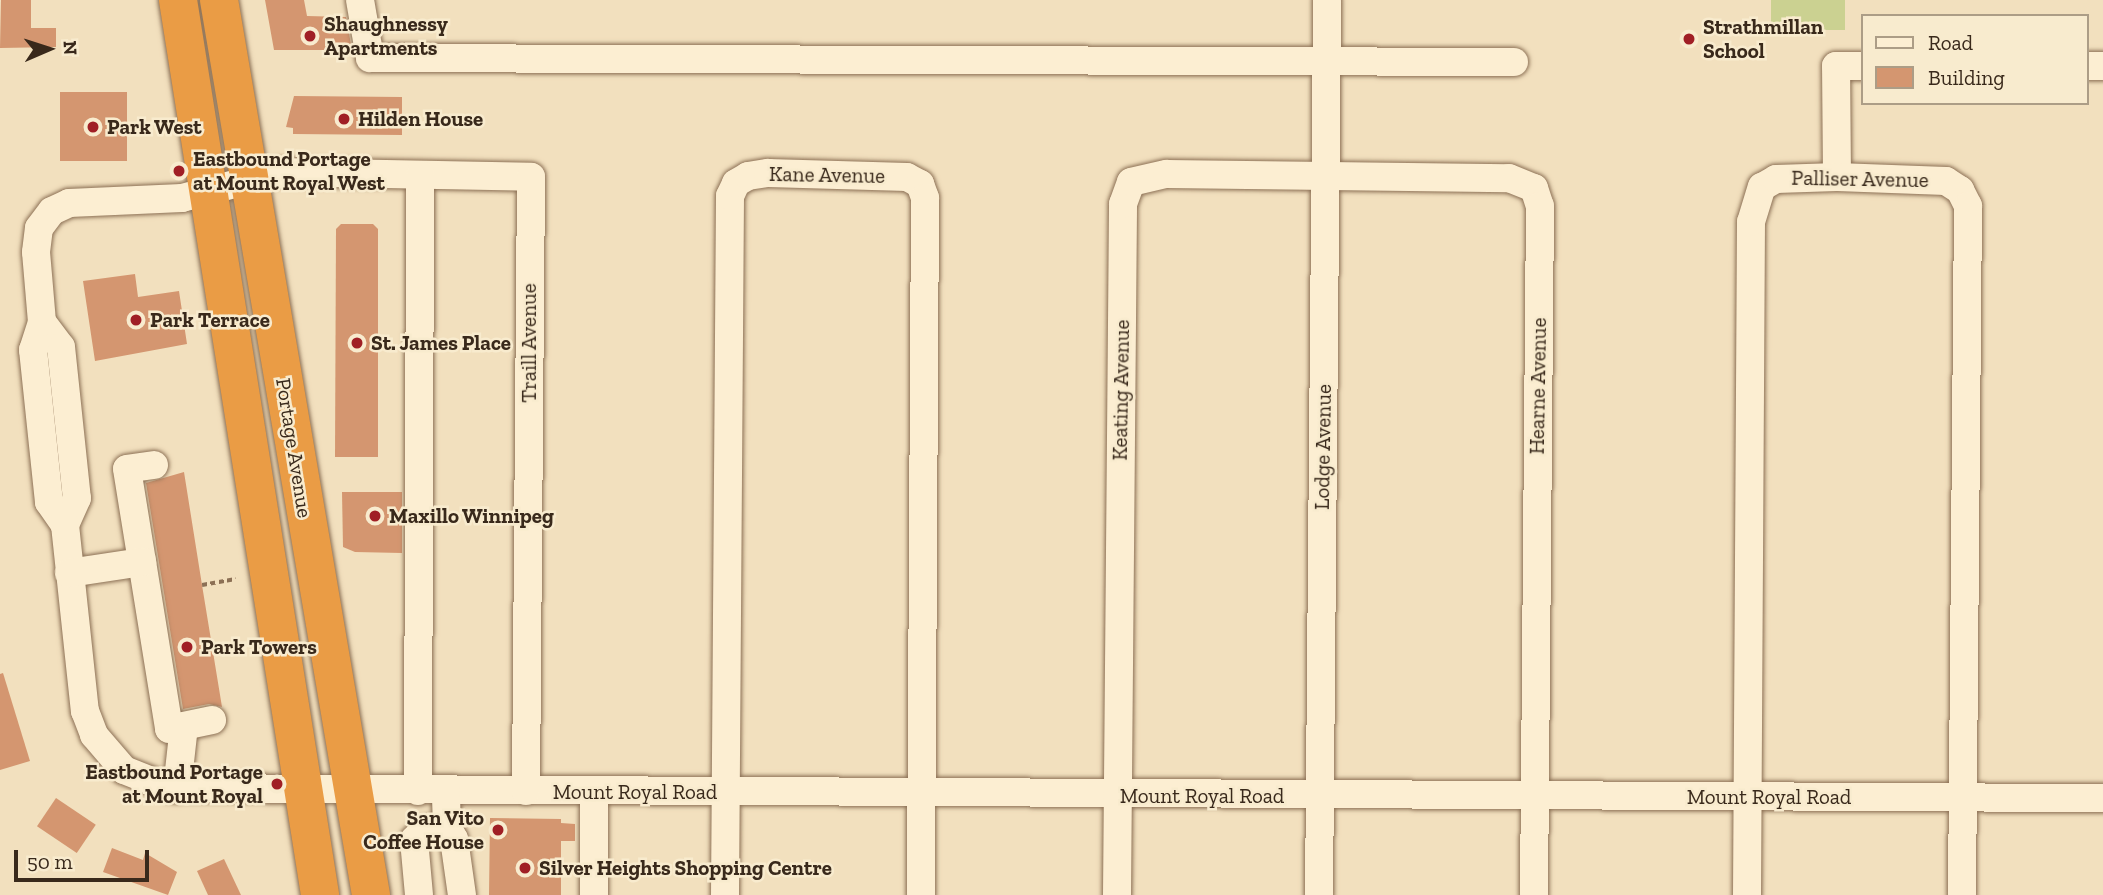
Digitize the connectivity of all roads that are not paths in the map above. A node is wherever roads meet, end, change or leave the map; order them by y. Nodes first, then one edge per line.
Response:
1 (178, 0) edge
2 (219, 0) edge
3 (360, 0) edge
4 (1327, 0) edge
5 (1326, 61) junction
6 (1514, 62) dead end
7 (1862, 66) edge
8 (420, 175) junction
9 (1325, 176) junction
10 (1837, 177) junction
11 (250, 183) junction
12 (206, 192) junction
13 (154, 465) dead end
14 (65, 526) joint
15 (142, 562) junction
16 (69, 572) junction
17 (212, 720) dead end
18 (184, 726) junction
19 (177, 789) junction
20 (302, 791) junction
21 (351, 791) junction
22 (418, 791) junction
23 (446, 791) junction
24 (526, 791) junction
25 (594, 792) junction
26 (725, 793) junction
27 (921, 794) junction
28 (1118, 795) junction
29 (1320, 796) junction
30 (1747, 796) junction
31 (1534, 797) junction
32 (1962, 798) junction
33 (2103, 798) edge
34 (447, 826) junction
35 (320, 895) edge
36 (371, 895) edge
37 (419, 895) edge
38 (462, 895) edge
39 (594, 895) edge
40 (725, 895) edge
41 (921, 895) edge
42 (1118, 895) edge
43 (1319, 895) edge
44 (1534, 895) edge
45 (1747, 895) edge
46 (1962, 895) edge

1 - 12 highway
2 - 11 highway, Portage Avenue
3 - 5 street
4 - 5 street, Lodge Avenue
5 - 6 street
5 - 9 street, Lodge Avenue
7 - 10 street
8 - 11 street, Traill Avenue
8 - 22 street
8 - 24 street, Traill Avenue
9 - 28 street, Keating Avenue
9 - 29 street, Lodge Avenue
9 - 31 street, Hearne Avenue
10 - 30 street, Palliser Avenue
10 - 32 street, Palliser Avenue
11 - 12 street, Traill Avenue
11 - 21 highway, Portage Avenue
12 - 14 street, Traill Avenue
12 - 20 highway
13 - 15 street
14 - 16 street, Mount Royal Road
15 - 16 street
15 - 18 street
16 - 19 street, Mount Royal Road
17 - 18 street
18 - 19 street
19 - 20 street, Mount Royal Road
20 - 21 street, Mount Royal Road
20 - 35 highway
21 - 22 street, Mount Royal Road
21 - 36 highway, Portage Avenue
22 - 23 street, Mount Royal Road
23 - 24 street, Mount Royal Road
23 - 34 street
24 - 25 street, Mount Royal Road
25 - 26 street, Mount Royal Road
25 - 39 street
26 - 27 street, Mount Royal Road
26 - 27 street, Kane Avenue
26 - 40 street, Kane Avenue
27 - 28 street, Mount Royal Road
27 - 41 street, Kane Avenue
28 - 29 street, Mount Royal Road
28 - 42 street, Keating Avenue
29 - 31 street, Mount Royal Road
29 - 43 street, Lodge Avenue
30 - 31 street, Mount Royal Road
30 - 32 street, Mount Royal Road
30 - 45 street, Palliser Avenue
31 - 44 street, Hearne Avenue
32 - 33 street, Mount Royal Road
32 - 46 street, Palliser Avenue
34 - 37 street
34 - 38 street

